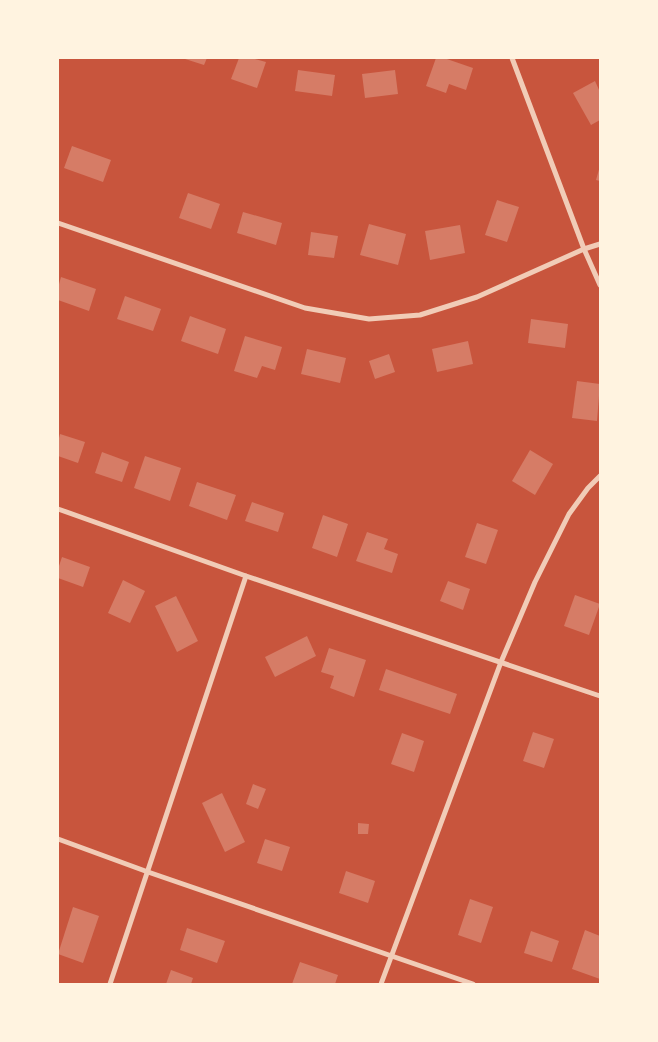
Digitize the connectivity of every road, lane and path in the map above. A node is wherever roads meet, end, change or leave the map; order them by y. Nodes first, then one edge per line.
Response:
1 (512, 58) edge
2 (58, 222) edge
3 (600, 244) edge
4 (584, 249) junction
5 (600, 285) edge
6 (600, 476) edge
7 (58, 509) edge
8 (246, 576) junction
9 (501, 662) junction
10 (600, 696) edge
11 (58, 840) edge
12 (148, 872) junction
13 (390, 957) junction
14 (110, 984) edge
15 (381, 984) edge
16 (473, 984) edge

1 - 4 street
2 - 4 street
3 - 4 street
4 - 5 street
6 - 9 street
7 - 8 street
8 - 9 street
8 - 12 street
9 - 10 street
9 - 13 street
11 - 12 street
12 - 13 street
12 - 14 street
13 - 15 street
13 - 16 street

